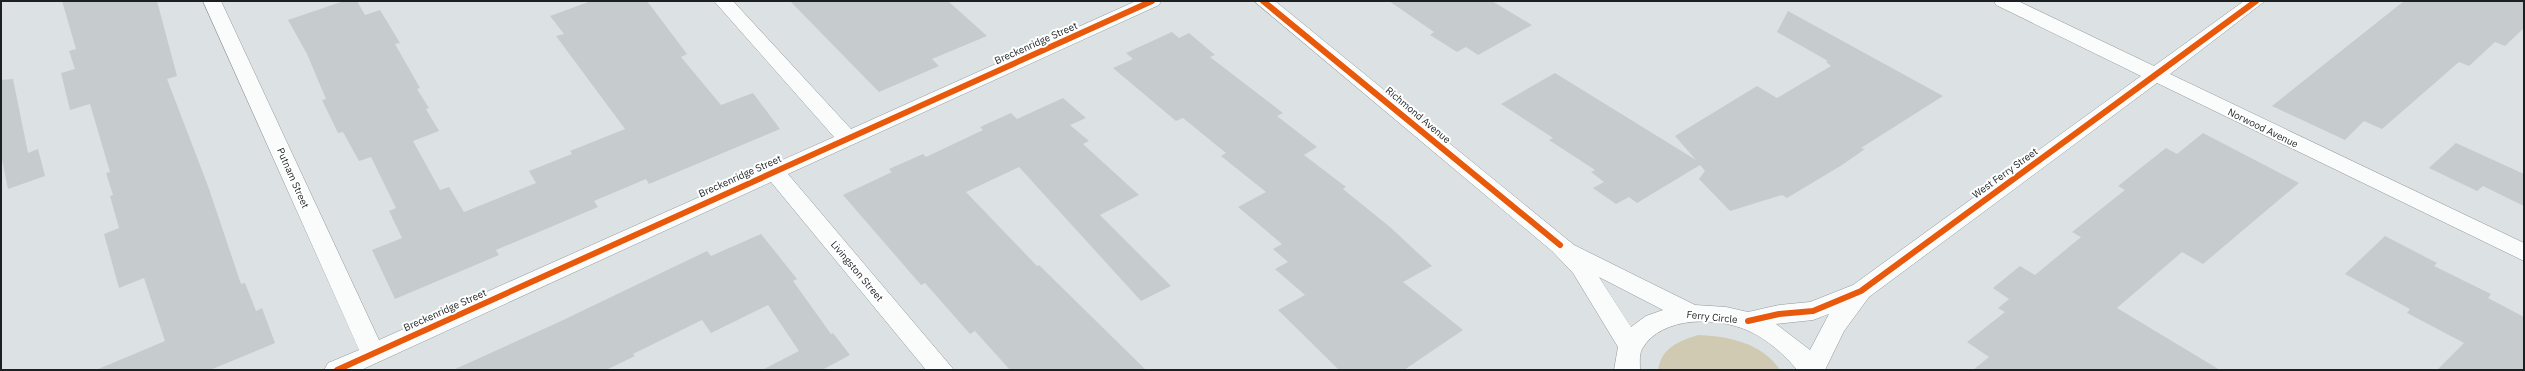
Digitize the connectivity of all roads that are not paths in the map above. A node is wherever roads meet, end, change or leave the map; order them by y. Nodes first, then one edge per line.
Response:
1 (212, 1) edge
2 (723, 1) edge
3 (1152, 1) edge
4 (1263, 1) edge
5 (2003, 1) edge
6 (2256, 1) edge
7 (2155, 75) junction
8 (848, 139) junction
9 (774, 172) junction
10 (1560, 245) junction
11 (2524, 253) edge
12 (1860, 291) junction
13 (1688, 312) junction
14 (1748, 321) junction
15 (1630, 346) junction
16 (373, 354) junction
17 (337, 370) edge
18 (941, 370) edge
19 (1627, 370) edge
20 (1812, 370) edge

1 - 16 street, Putnam Street
2 - 8 street
3 - 8 street, Breckenridge Street
4 - 10 street, Richmond Avenue
5 - 7 street, Norwood Avenue
6 - 7 street, West Ferry Street
7 - 11 street, Norwood Avenue
7 - 12 street, West Ferry Street
8 - 9 street, Breckenridge Street
9 - 16 street, Breckenridge Street
9 - 18 street, Livingston Street
10 - 13 street, Richmond Avenue
10 - 15 street, Richmond Avenue
12 - 14 street, West Ferry Street
12 - 20 street, West Ferry Street
13 - 14 street, Ferry Circle
13 - 15 street, Ferry Circle
14 - 20 street, Ferry Circle
15 - 19 street
16 - 17 street, Breckenridge Street

